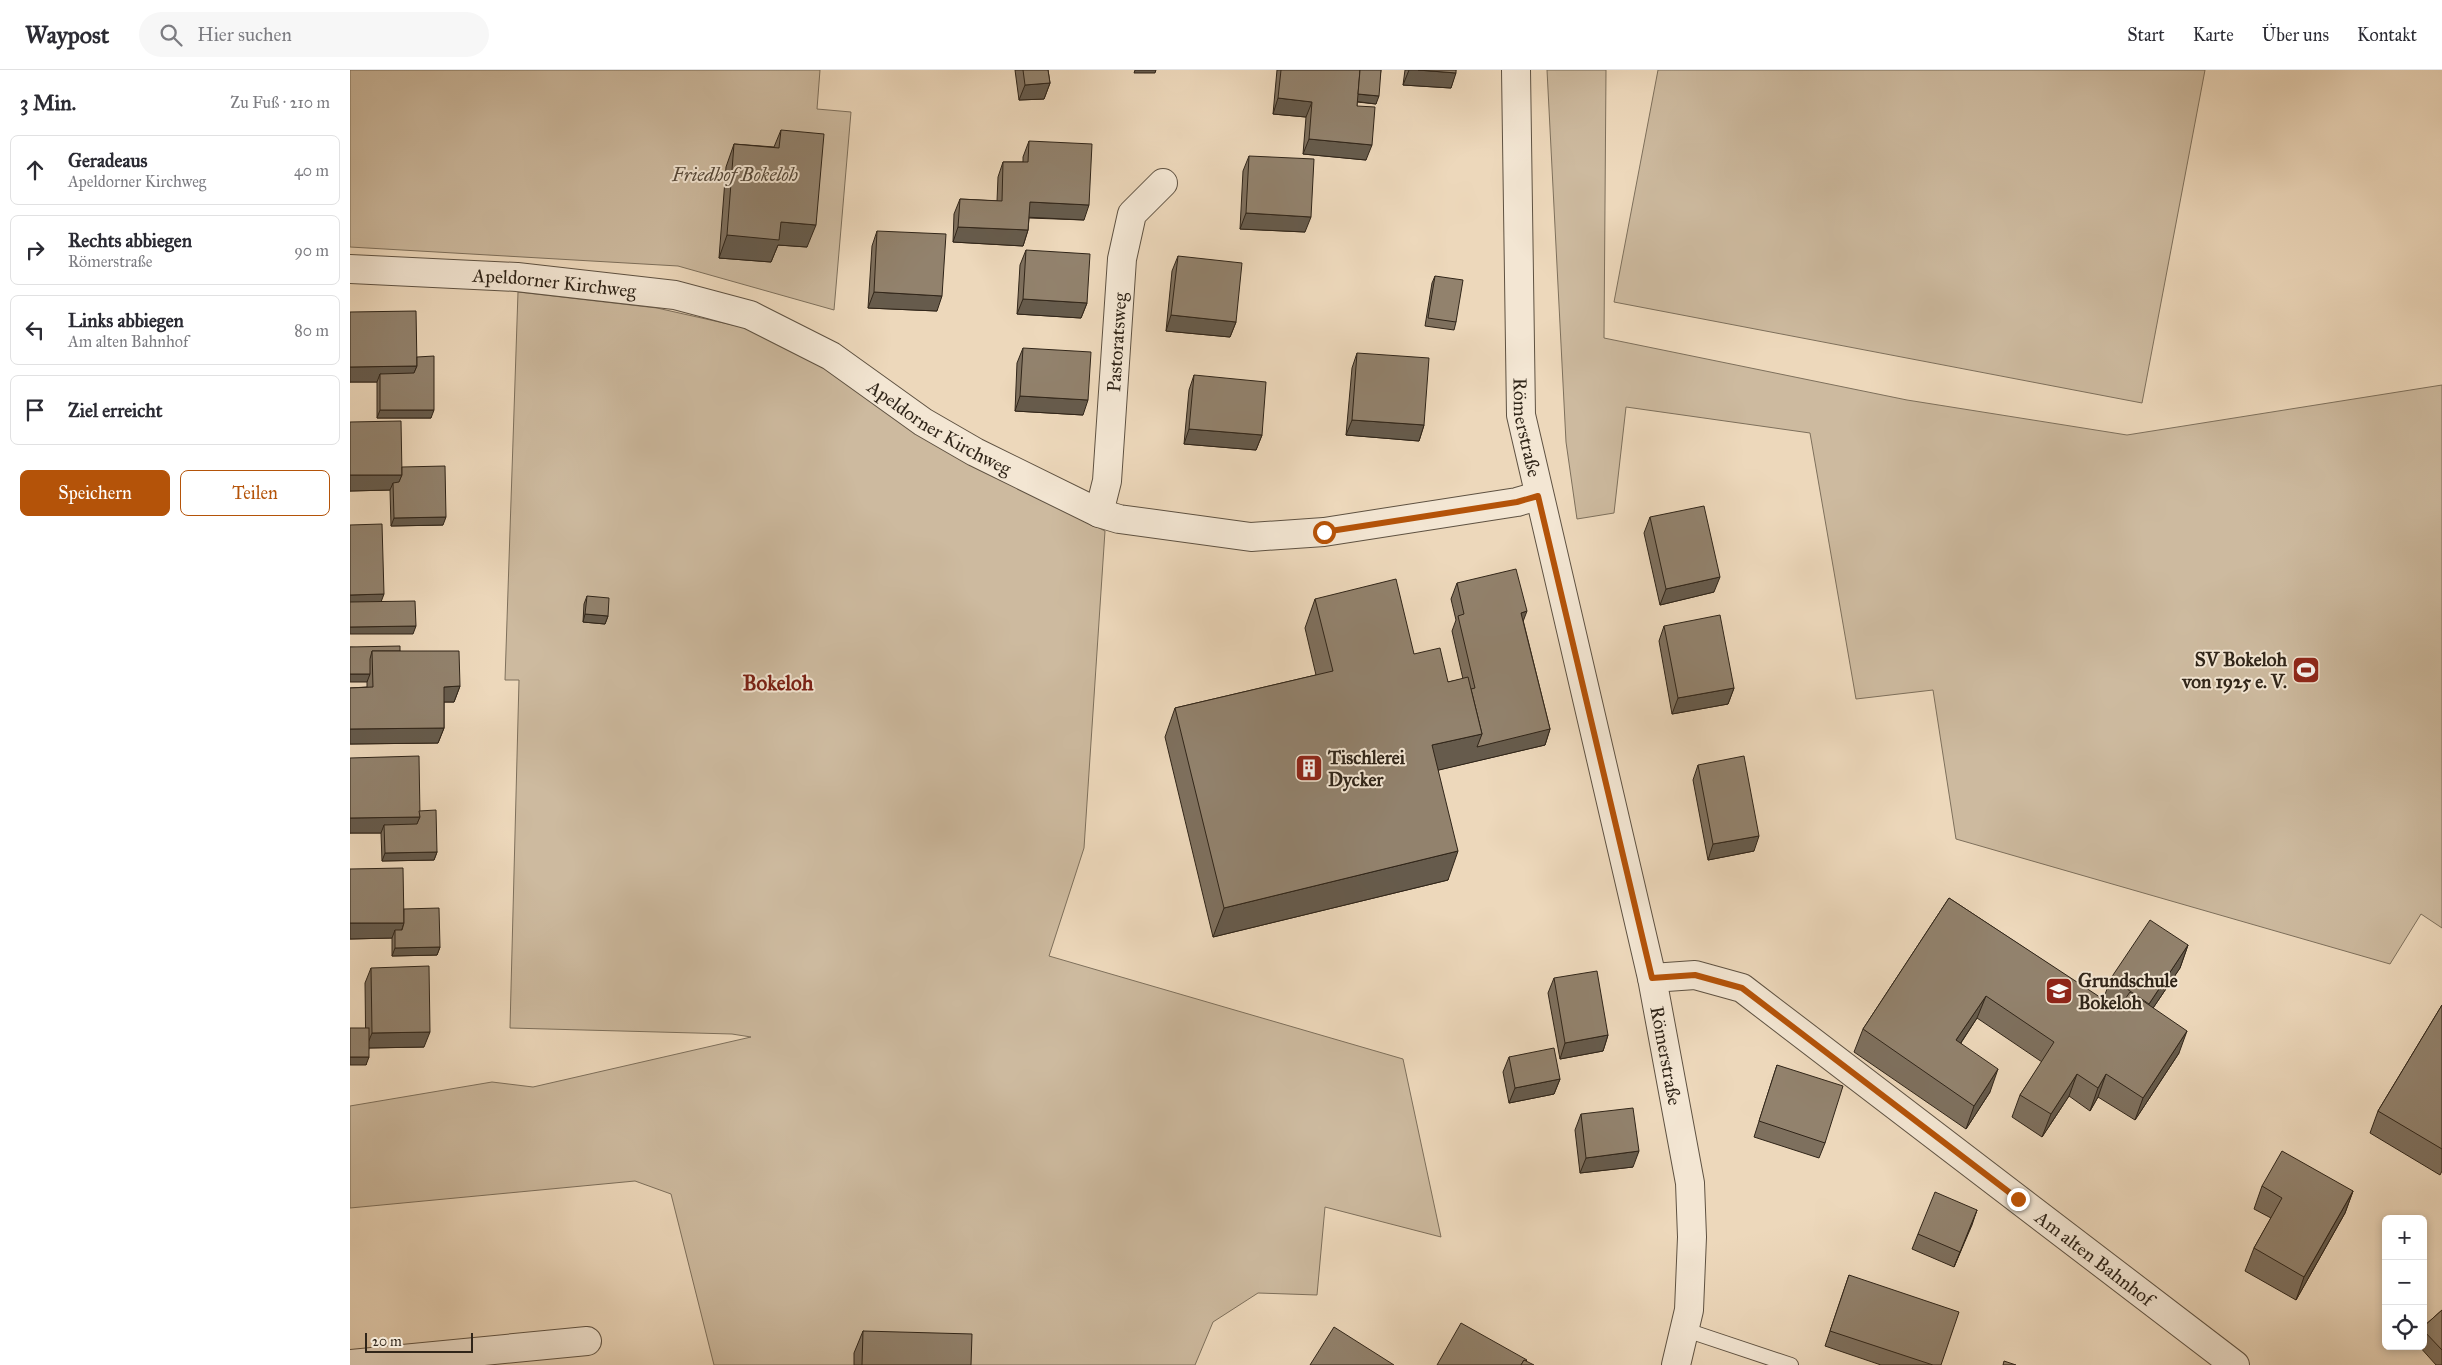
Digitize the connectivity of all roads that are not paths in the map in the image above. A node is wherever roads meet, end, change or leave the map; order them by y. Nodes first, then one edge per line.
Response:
1 (1516, 70) edge
2 (1163, 183) dead end
3 (350, 270) edge
4 (1538, 496) junction
5 (1099, 513) junction
6 (1652, 978) junction
7 (1686, 1330) junction
8 (587, 1341) dead end
9 (353, 1364) edge
10 (1676, 1365) edge
11 (1791, 1365) edge
12 (2235, 1365) edge

1 - 4 street, Römerstraße
2 - 5 street, Pastoratsweg
3 - 5 street, Apeldorner Kirchweg
4 - 5 street, Apeldorner Kirchweg
4 - 6 street, Römerstraße
6 - 7 street, Römerstraße
6 - 12 street, Am alten Bahnhof
7 - 10 street, Römerstraße
7 - 11 lane
8 - 9 street

